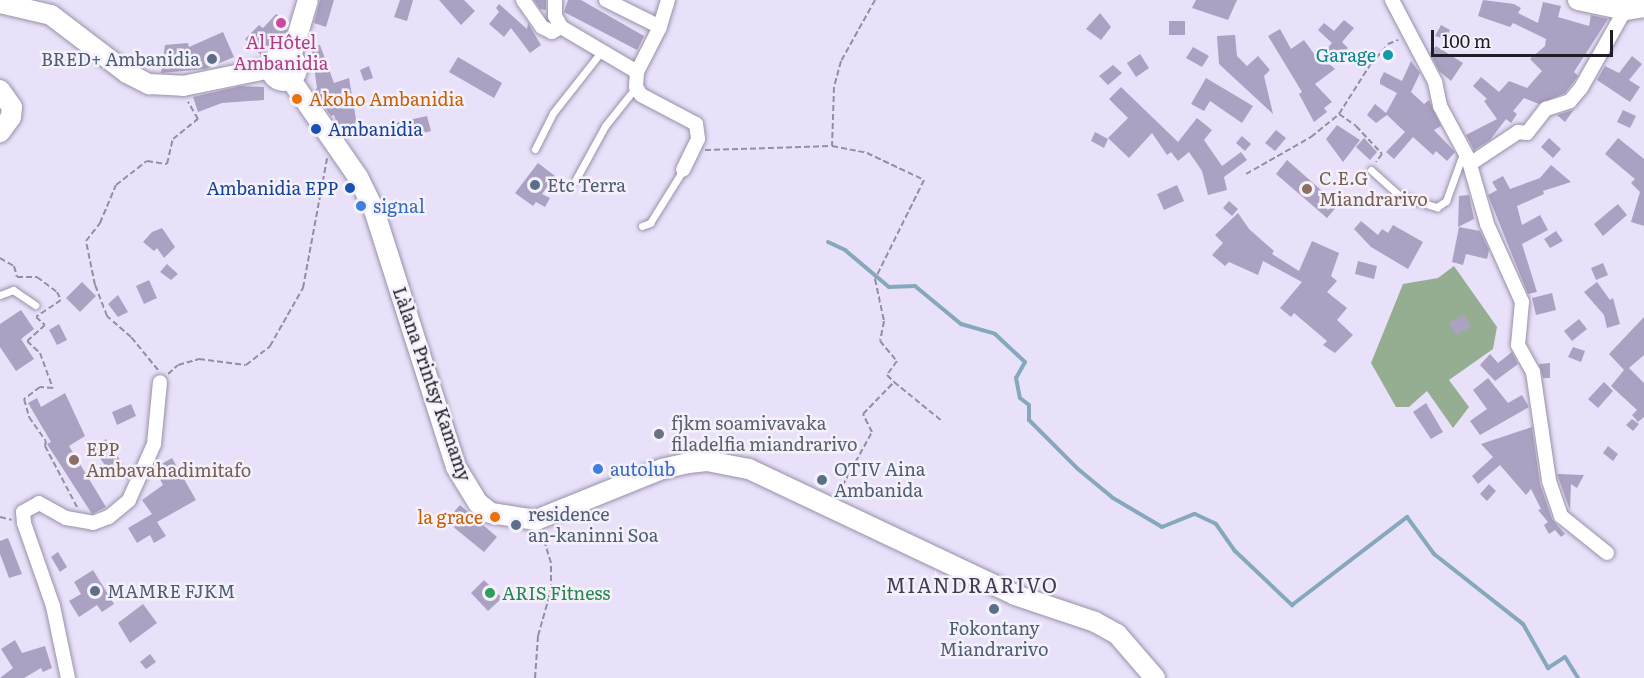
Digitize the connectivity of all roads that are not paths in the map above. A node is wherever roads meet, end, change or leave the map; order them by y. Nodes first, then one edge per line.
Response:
1 (308, 0) edge
2 (523, 0) edge
3 (555, 0) edge
4 (606, 0) edge
5 (668, 0) edge
6 (1392, 0) edge
7 (1578, 0) edge
8 (0, 3) edge
9 (1635, 8) edge
10 (561, 27) junction
11 (660, 27) junction
12 (601, 52) junction
13 (291, 57) junction
14 (271, 68) junction
15 (637, 72) junction
16 (291, 80) junction
17 (636, 87) junction
18 (0, 90) edge
19 (0, 132) edge
20 (535, 149) dead end
21 (1467, 158) junction
22 (683, 170) joint
23 (1371, 170) road end
24 (576, 179) dead end
25 (642, 226) dead end
26 (0, 295) edge
27 (36, 305) dead end
28 (160, 382) road end
29 (1607, 553) dead end
30 (68, 678) edge
31 (1155, 678) edge

1 - 13 street
2 - 10 street
3 - 10 street
4 - 11 street
5 - 11 street
6 - 21 street
7 - 9 street
8 - 14 street
9 - 21 street
10 - 12 street
11 - 15 street
12 - 15 street
12 - 20 lane
13 - 14 street
13 - 16 street
14 - 16 street
15 - 17 street
16 - 31 street, Làlana Printsy Kamamy
17 - 22 street
17 - 24 lane
18 - 19 street
21 - 23 lane
21 - 29 street
22 - 25 lane
26 - 27 lane
28 - 30 street

